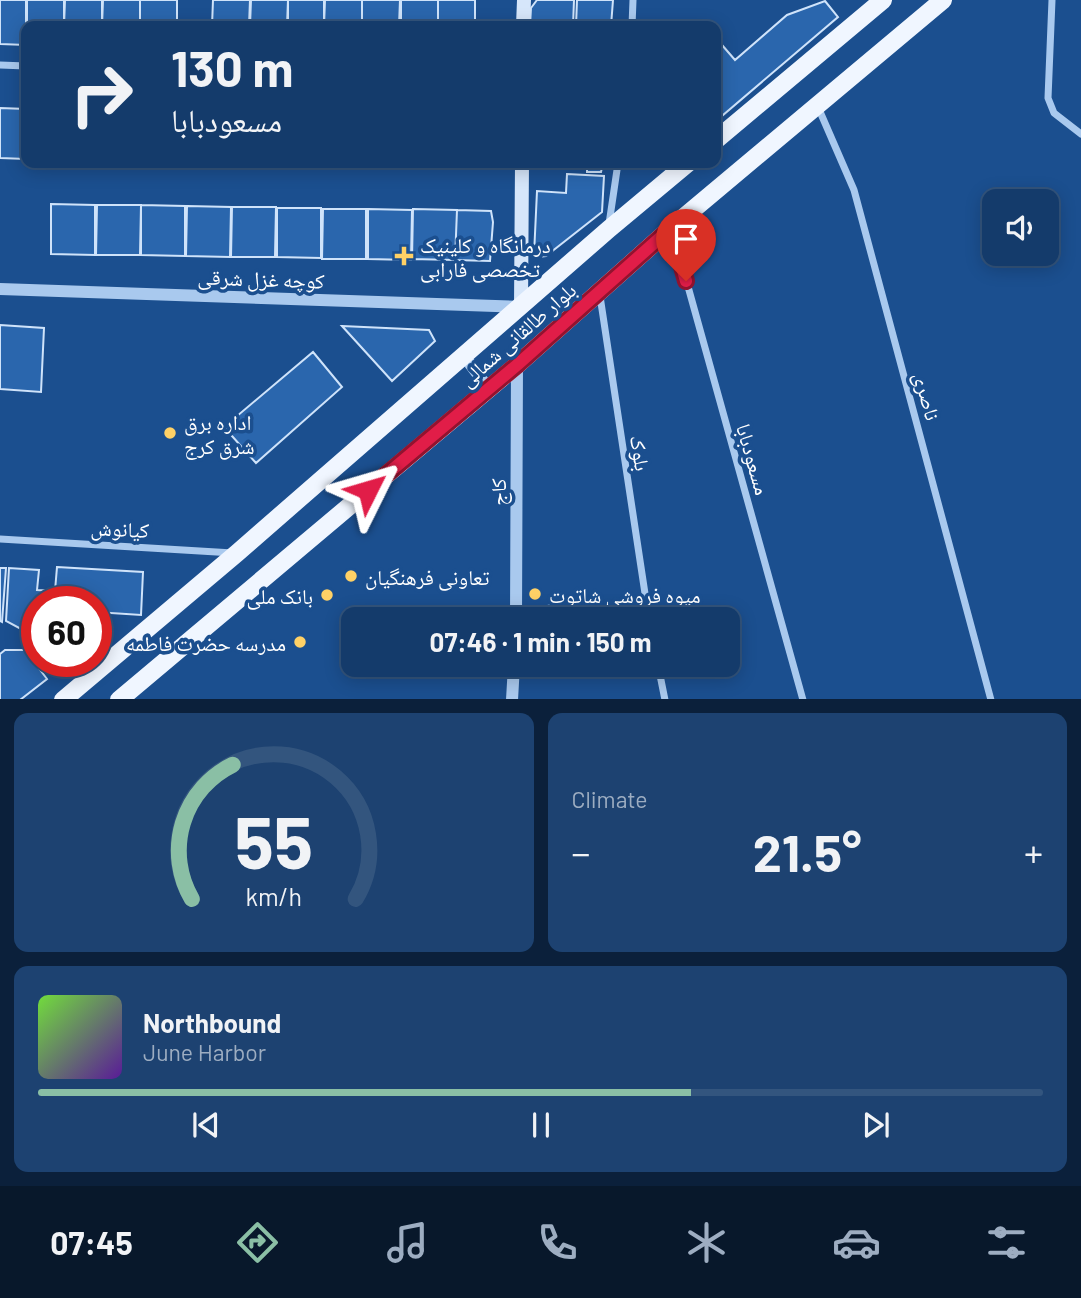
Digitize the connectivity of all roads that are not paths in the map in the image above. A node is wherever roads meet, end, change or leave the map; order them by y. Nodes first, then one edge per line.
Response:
1 (524, 0) edge
2 (633, 0) edge
3 (883, 0) edge
4 (943, 0) edge
5 (1052, 0) edge
6 (523, 21) edge
7 (632, 21) edge
8 (0, 65) edge
9 (21, 66) edge
10 (818, 106) junction
11 (1081, 134) edge
12 (721, 135) edge
13 (522, 168) edge
14 (617, 168) edge
15 (682, 168) edge
16 (671, 228) junction
17 (609, 229) junction
18 (0, 289) edge
19 (599, 292) junction
20 (521, 307) junction
21 (464, 356) junction
22 (517, 365) junction
23 (489, 389) junction
24 (0, 539) edge
25 (237, 553) junction
26 (574, 603) dead end
27 (517, 607) edge
28 (558, 607) edge
29 (647, 607) edge
30 (513, 677) edge
31 (660, 677) edge
32 (62, 699) edge
33 (119, 699) edge
34 (512, 699) edge
35 (665, 699) edge
36 (803, 699) edge
37 (991, 699) edge

1 - 6 main road
2 - 7 street
3 - 12 main road
4 - 10 main road, بلوار طالقانی شمالی
5 - 11 street
8 - 9 street
10 - 16 main road, بلوار طالقانی شمالی
10 - 37 street, ناصری
13 - 20 main road
14 - 17 street
15 - 17 main road, بلوار طالقانی شمالی
16 - 19 main road, بلوار طالقانی شمالی
16 - 36 street, مسعودبابا
17 - 20 main road, بلوار طالقانی شمالی
18 - 20 street, کوچه غزل شرقی
19 - 22 main road, بلوار طالقانی شمالی
19 - 29 street, بلوک
20 - 21 main road, بلوار طالقانی شمالی
21 - 23 street
21 - 25 main road, بلوار طالقانی شمالی
22 - 23 main road, بلوار طالقانی شمالی
22 - 27 street, کاج
23 - 33 main road, بلوار طالقانی شمالی
24 - 25 street, کیانوش
25 - 32 main road, بلوار طالقانی شمالی
26 - 28 street
30 - 34 street
31 - 35 street

